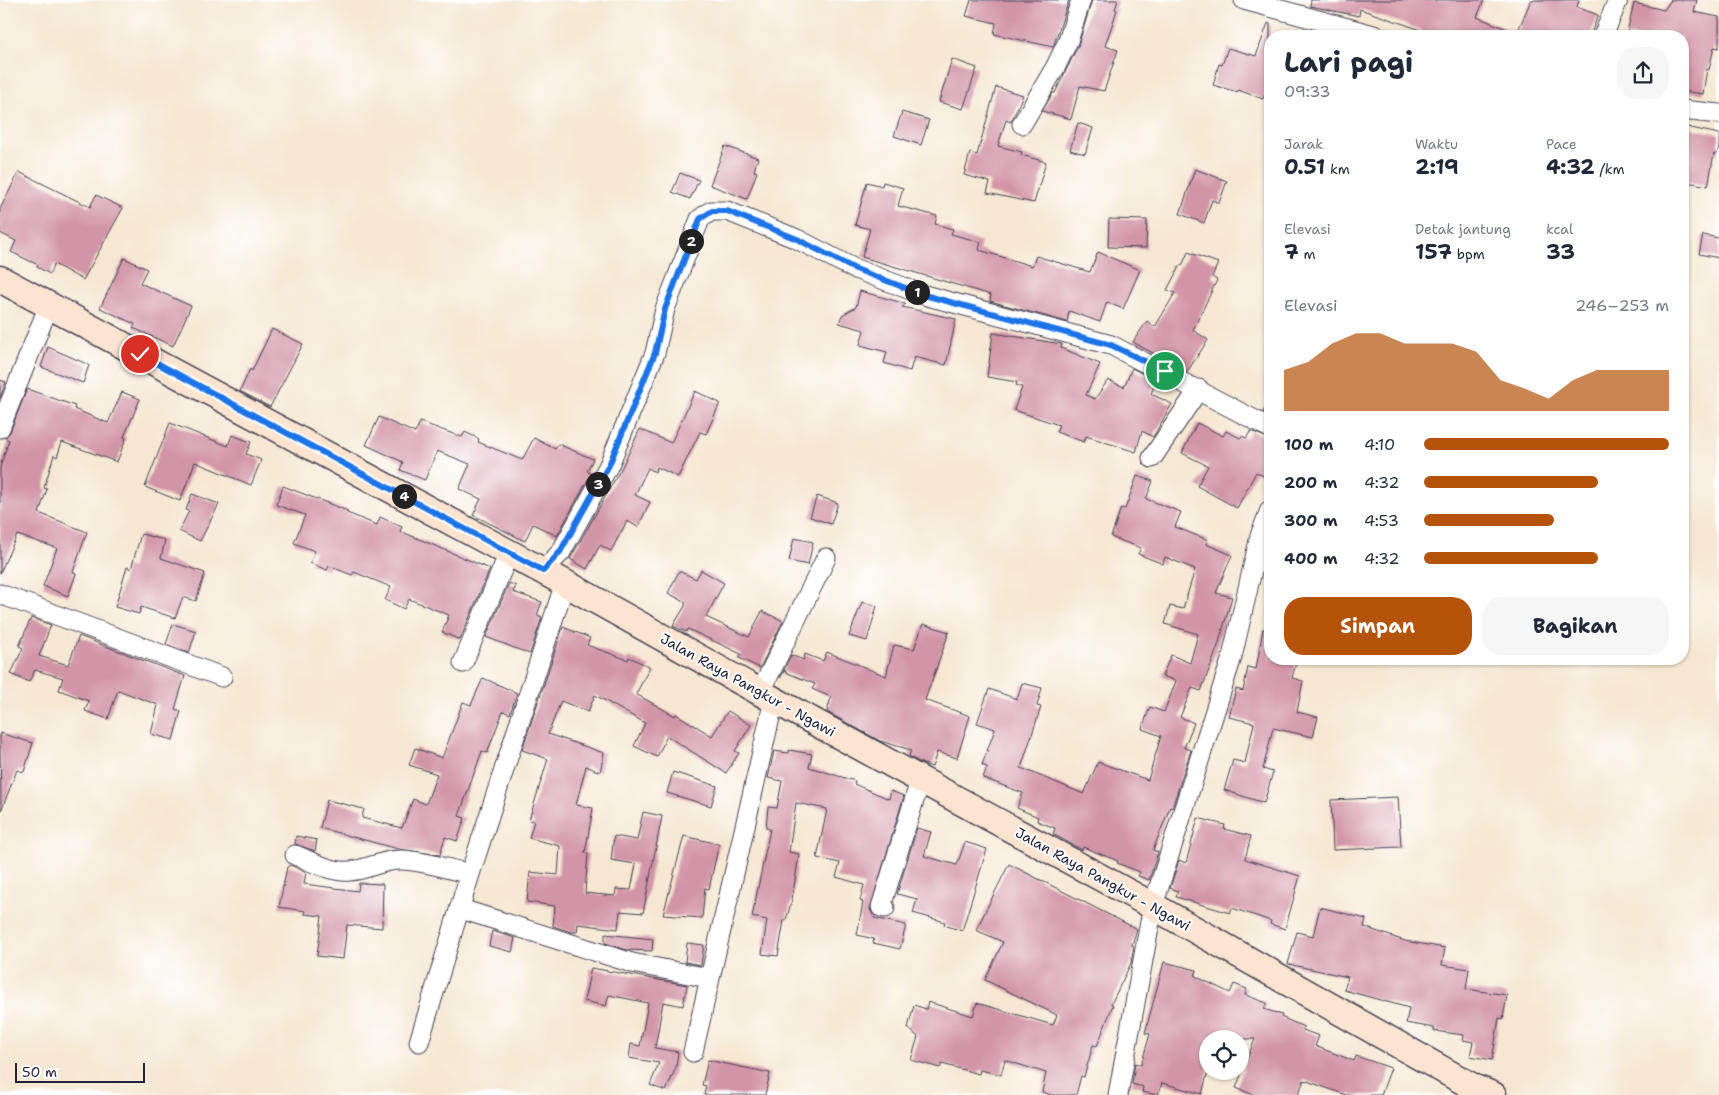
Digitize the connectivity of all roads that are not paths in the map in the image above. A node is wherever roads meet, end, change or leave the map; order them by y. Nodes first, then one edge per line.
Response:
1 (1082, 0) edge
2 (1244, 0) edge
3 (1618, 0) edge
4 (1355, 30) edge
5 (1606, 30) edge
6 (1689, 111) edge
7 (1719, 114) edge
8 (1022, 124) dead end
9 (2, 284) edge
10 (49, 305) junction
11 (1199, 389) junction
12 (1264, 425) edge
13 (0, 428) edge
14 (1152, 458) dead end
15 (1264, 526) edge
16 (509, 553) junction
17 (826, 558) dead end
18 (543, 571) junction
19 (566, 583) junction
20 (0, 594) edge
21 (463, 663) dead end
22 (222, 677) dead end
23 (767, 696) junction
24 (921, 778) junction
25 (295, 855) dead end
26 (470, 874) junction
27 (1153, 906) junction
28 (885, 908) dead end
29 (461, 909) junction
30 (710, 978) junction
31 (419, 1042) dead end
32 (693, 1052) dead end
33 (1118, 1095) edge
34 (1493, 1095) edge

1 - 8 street
2 - 4 street
3 - 5 street
6 - 7 street
9 - 10 main road, Jalan Raya Pangkur - Ngawi
10 - 13 street
10 - 16 main road, Jalan Raya Pangkur - Ngawi
11 - 12 street
11 - 14 street
11 - 18 street
15 - 27 street
16 - 18 main road, Jalan Raya Pangkur - Ngawi
16 - 21 street
17 - 23 street
18 - 19 main road, Jalan Raya Pangkur - Ngawi
19 - 23 main road, Jalan Raya Pangkur - Ngawi
19 - 26 street
20 - 22 street
23 - 24 main road, Jalan Raya Pangkur - Ngawi
23 - 30 street
24 - 27 main road, Jalan Raya Pangkur - Ngawi
24 - 28 street
25 - 26 street
26 - 29 street
27 - 33 street
27 - 34 main road, Jalan Raya Pangkur - Ngawi
29 - 30 street
29 - 31 street
30 - 32 street

